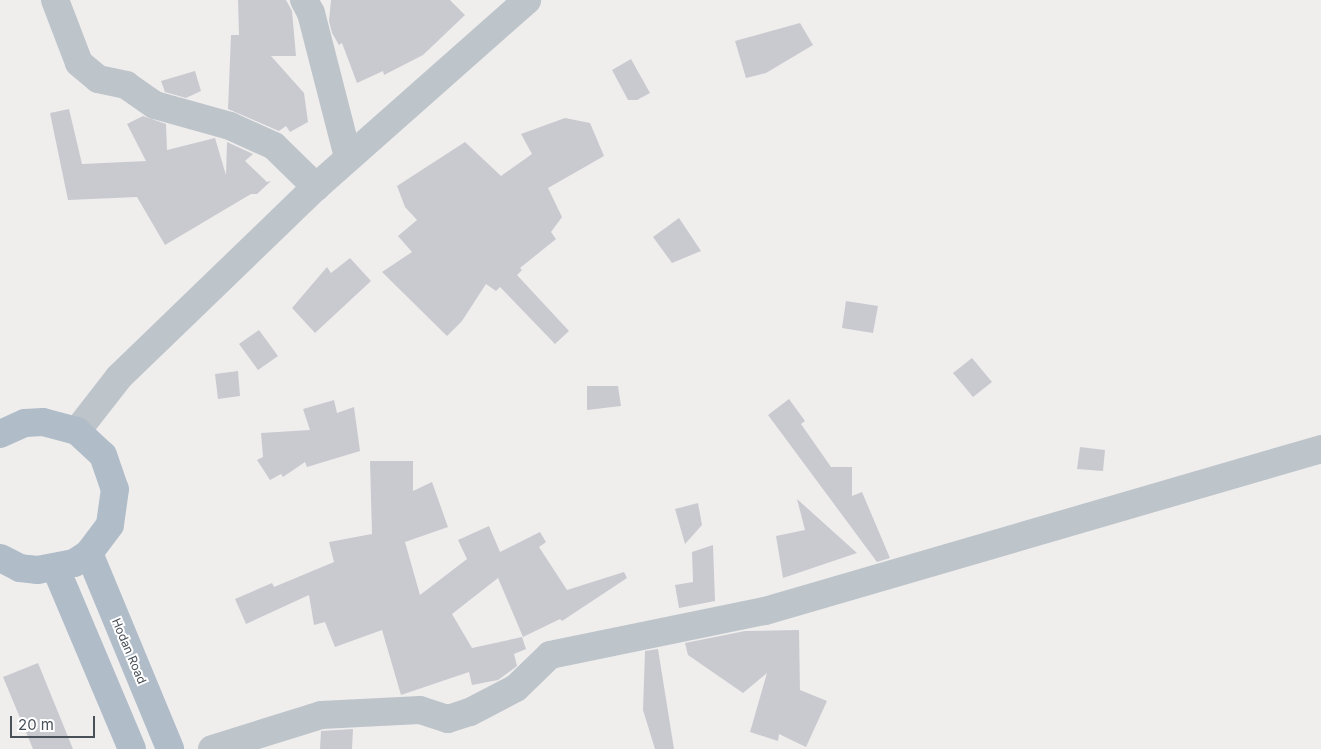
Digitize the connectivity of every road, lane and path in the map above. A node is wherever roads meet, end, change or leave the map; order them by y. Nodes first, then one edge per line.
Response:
1 (55, 0) edge
2 (304, 0) edge
3 (527, 0) edge
4 (348, 157) junction
5 (316, 188) junction
6 (3, 426) edge
7 (77, 431) junction
8 (1321, 449) edge
9 (89, 553) junction
10 (0, 558) edge
11 (56, 568) junction
12 (132, 749) edge
13 (170, 749) edge
14 (212, 749) edge

1 - 5 street
2 - 4 street
3 - 4 street
4 - 5 street
5 - 7 street
6 - 7 main road
7 - 9 main road
8 - 14 street
9 - 11 main road
9 - 13 main road, Hodan Road
10 - 11 main road
11 - 12 main road

